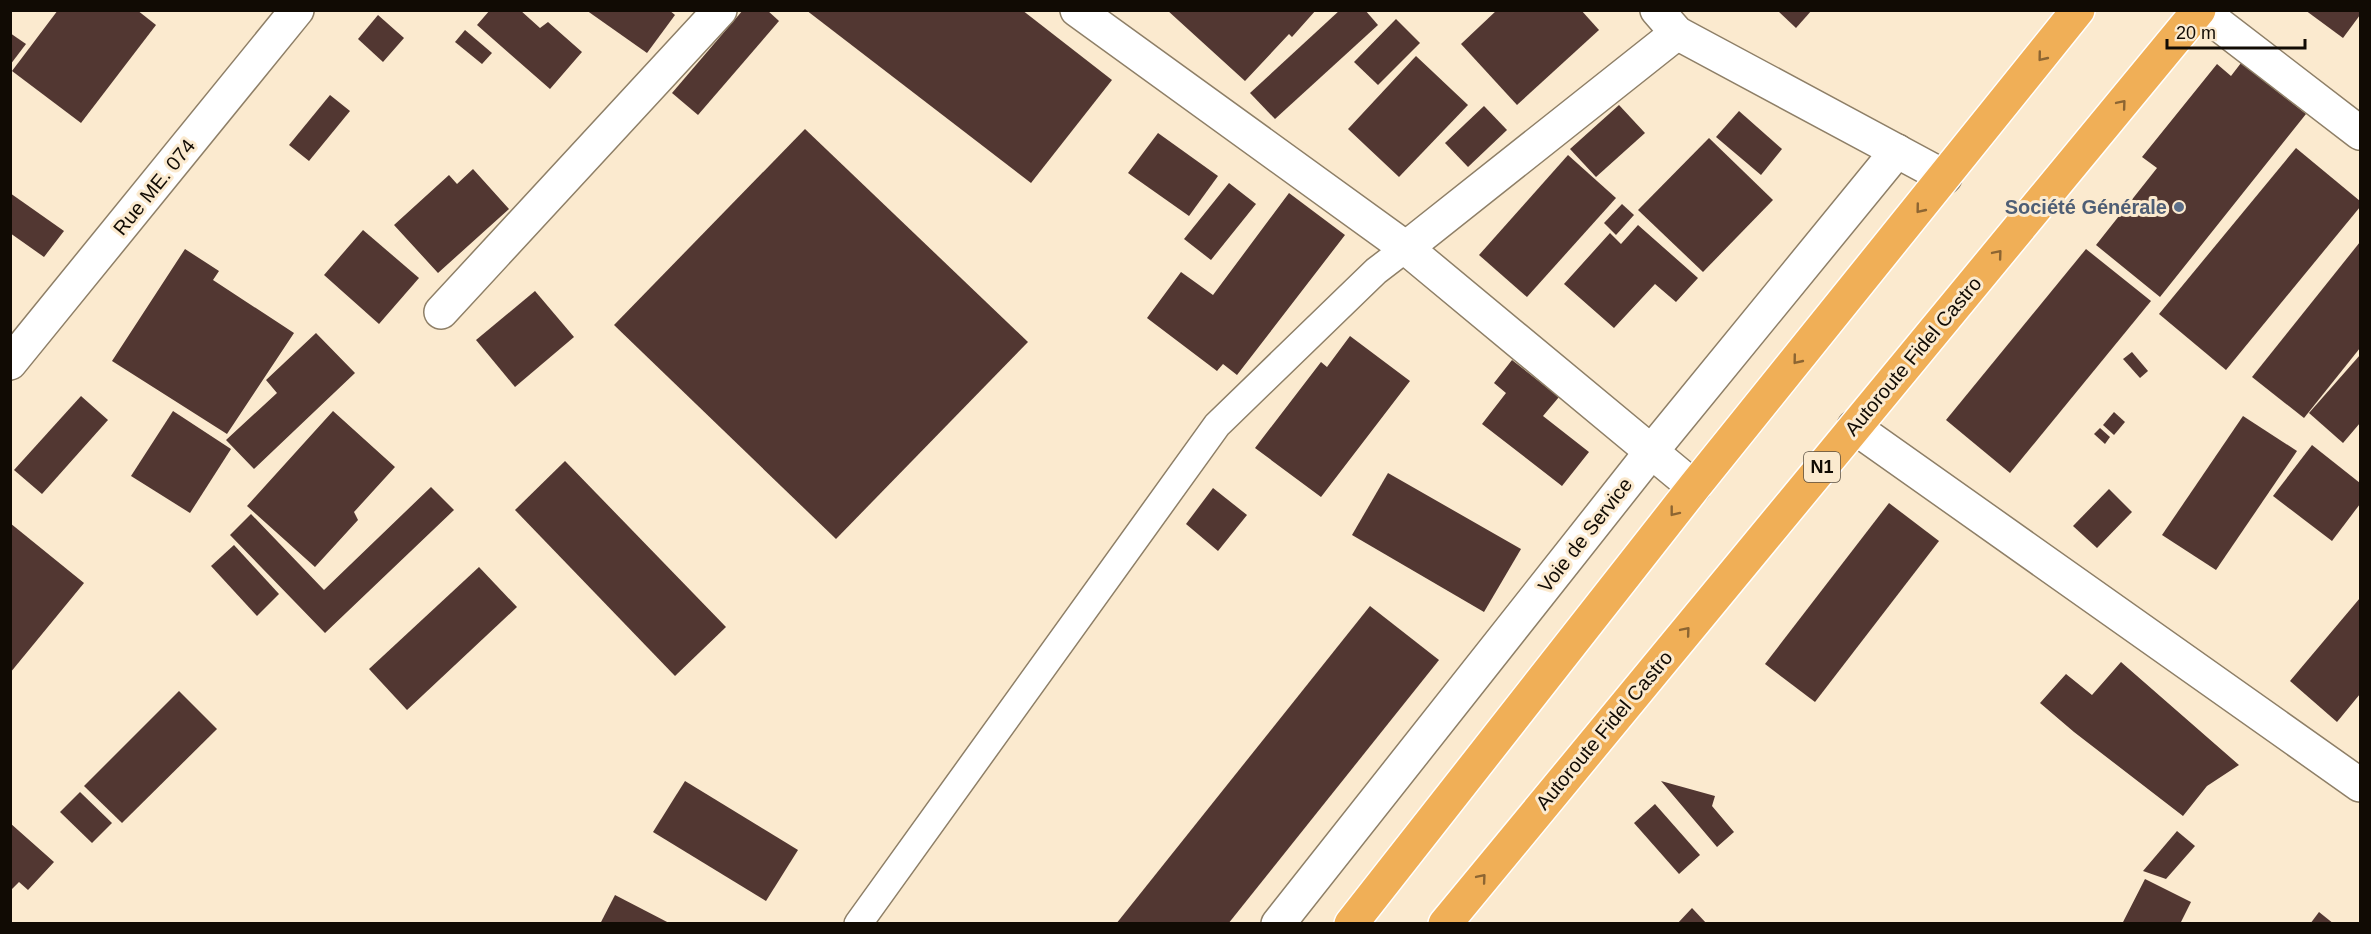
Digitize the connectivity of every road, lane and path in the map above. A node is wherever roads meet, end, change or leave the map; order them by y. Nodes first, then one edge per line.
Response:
1 (297, 10) edge
2 (720, 10) edge
3 (1077, 10) edge
4 (2078, 10) edge
5 (2200, 10) edge
6 (1667, 22) edge
7 (2361, 133) edge
8 (1897, 151) junction
9 (1945, 177) junction
10 (1406, 248) junction
11 (441, 312) dead end
12 (10, 363) edge
13 (1854, 427) junction
14 (1651, 452) junction
15 (1694, 487) junction
16 (2361, 785) edge
17 (858, 924) edge
18 (1278, 924) edge
19 (1351, 924) edge
20 (1444, 924) edge

1 - 12 street, Rue ME. 074
2 - 11 street
3 - 10 street
4 -> 9 highway
5 - 7 street
13 -> 5 highway, Autoroute Fidel Castro / N1
6 - 8 street
6 - 10 street
8 - 9 street
8 - 14 street, Voie de Service
9 -> 15 highway
10 - 14 street
10 - 17 lane
13 - 16 street
20 -> 13 highway, Autoroute Fidel Castro / N1
14 - 15 street
14 - 18 street, Voie de Service
15 -> 19 highway

